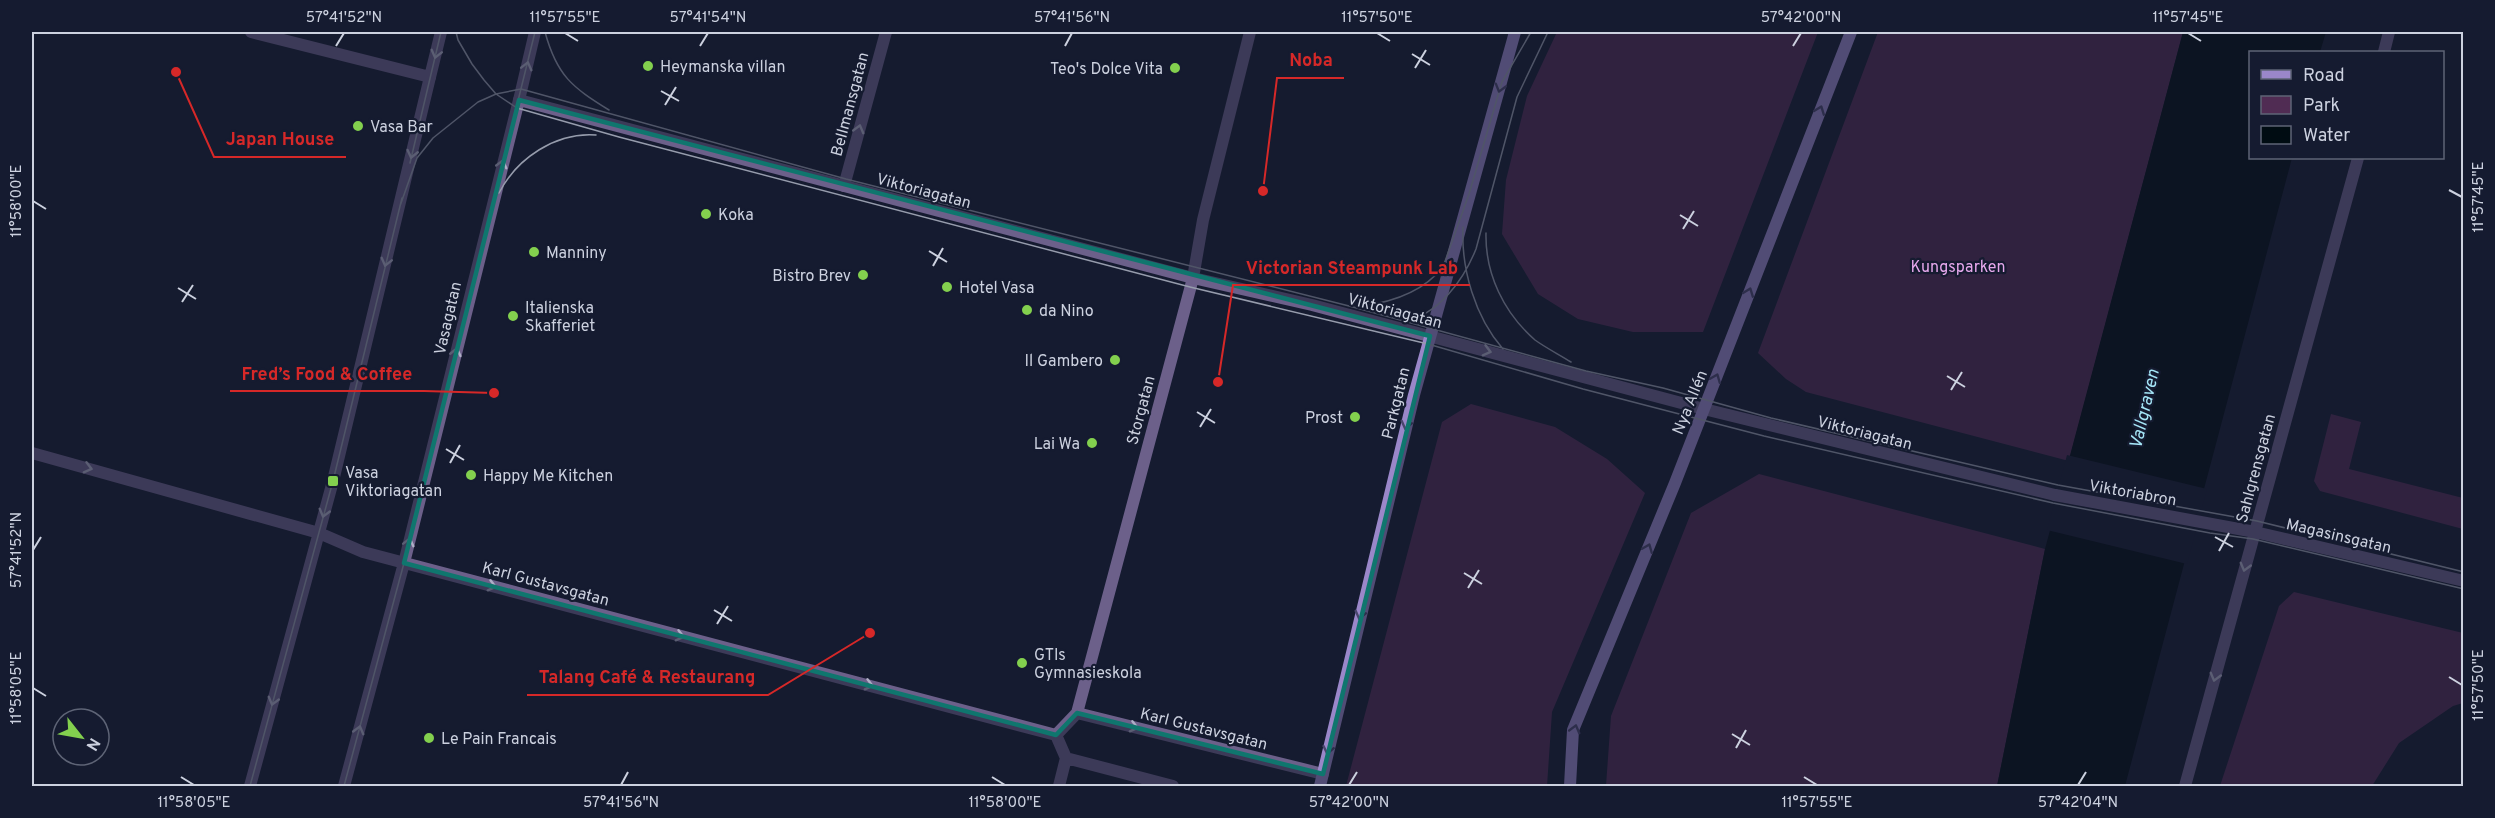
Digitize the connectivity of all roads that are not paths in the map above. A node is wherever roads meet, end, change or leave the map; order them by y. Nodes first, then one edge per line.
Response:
1 (251, 32) edge
2 (441, 32) edge
3 (535, 32) edge
4 (886, 32) edge
5 (1250, 32) edge
6 (1515, 32) edge
7 (1851, 32) edge
8 (2389, 32) edge
9 (2384, 51) edge
10 (430, 77) junction
11 (519, 100) junction
12 (2358, 159) edge
13 (844, 186) junction
14 (1193, 278) junction
15 (1430, 336) junction
16 (1704, 409) junction
17 (32, 453) edge
18 (2055, 495) joint
19 (2206, 522) joint
20 (2255, 532) junction
21 (319, 533) junction
22 (404, 563) junction
23 (2463, 581) edge
24 (1077, 713) junction
25 (1056, 735) junction
26 (1066, 758) junction
27 (1321, 780) edge
28 (250, 786) edge
29 (344, 786) edge
30 (1059, 786) edge
31 (1173, 786) edge
32 (1570, 786) edge
33 (2185, 786) edge

1 - 10 street
2 -> 10 street
11 -> 3 street, Vasagatan
13 -> 4 street, Bellmansgatan
5 - 14 street, Storgatan
6 -> 15 main road, Parkgatan
16 -> 7 main road, Nya Allén
8 - 9 street
10 -> 21 street
11 - 13 street, Viktoriagatan
22 -> 11 street, Vasagatan
12 - 20 street, Sahlgrensgatan
13 - 14 street, Viktoriagatan
14 - 15 street, Viktoriagatan
14 - 24 street, Storgatan
15 -> 16 street, Viktoriagatan
15 -> 27 main road, Parkgatan
16 - 18 street, Viktoriagatan
32 -> 16 main road, Nya Allén
17 -> 21 street, Karl Gustavsgatan
18 - 19 street, Viktoriabron
19 - 20 street, Magasinsgatan
20 - 23 street, Magasinsgatan
20 -> 33 street, Sahlgrensgatan
21 - 22 street, Karl Gustavsgatan
21 -> 28 street
22 -> 25 street, Karl Gustavsgatan
29 -> 22 street, Vasagatan
24 - 25 street, Storgatan
24 -> 27 street, Karl Gustavsgatan
25 - 26 street
26 - 30 street
26 - 31 street

